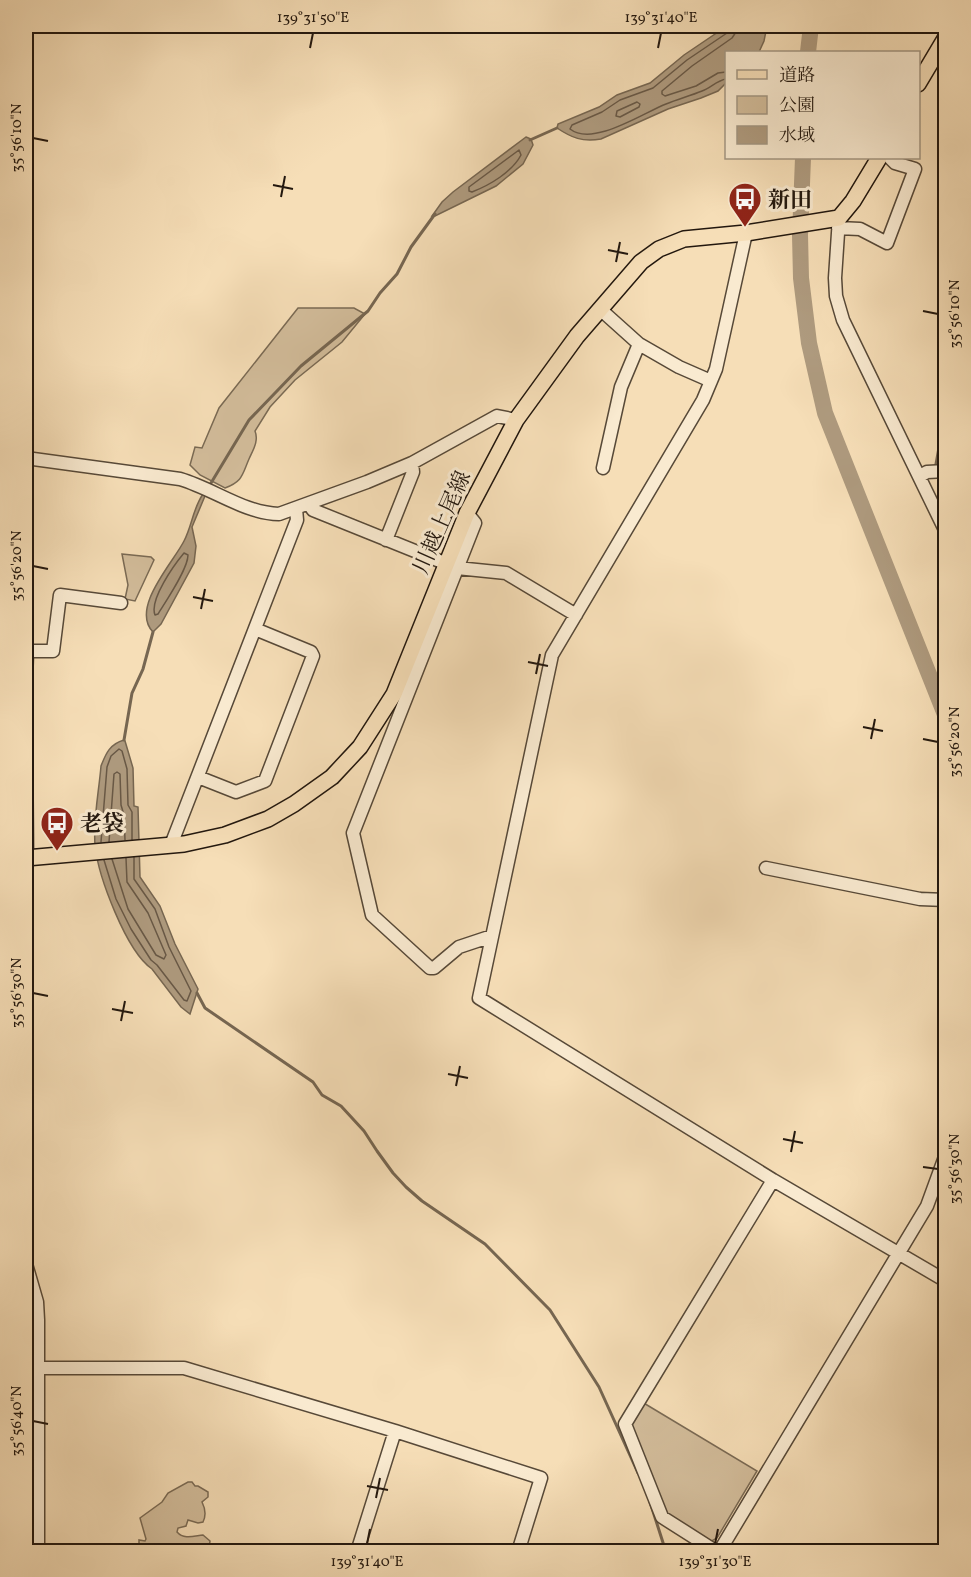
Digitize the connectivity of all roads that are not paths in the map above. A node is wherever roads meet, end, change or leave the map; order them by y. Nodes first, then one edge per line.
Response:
1 (945, 37) edge
2 (920, 81) edge
3 (878, 159) edge
4 (891, 159) edge
5 (839, 223) junction
6 (746, 233) junction
7 (600, 309) junction
8 (639, 344) junction
9 (711, 381) junction
10 (516, 420) junction
11 (26, 458) edge
12 (412, 463) junction
13 (603, 468) dead end
14 (945, 471) edge
15 (920, 476) junction
16 (309, 504) junction
17 (296, 509) junction
18 (945, 532) edge
19 (386, 540) junction
20 (451, 566) junction
21 (121, 603) dead end
22 (576, 615) junction
23 (255, 629) junction
24 (26, 651) edge
25 (26, 681) edge
26 (26, 739) edge
27 (198, 777) junction
28 (27, 814) edge
29 (171, 845) junction
30 (26, 858) edge
31 (766, 868) dead end
32 (945, 900) edge
33 (492, 936) junction
34 (945, 1154) edge
35 (773, 1180) junction
36 (900, 1253) junction
37 (26, 1264) edge
38 (945, 1281) edge
39 (37, 1368) junction
40 (395, 1431) junction
41 (38, 1551) edge
42 (357, 1551) edge
43 (518, 1551) edge
44 (718, 1551) edge

1 - 2 main road
3 - 5 main road
4 - 5 street
5 - 6 main road, 川越上尾線
5 - 15 street
6 - 7 main road, 川越上尾線
6 - 9 street
7 - 8 street
7 - 10 main road, 川越上尾線
8 - 9 street
8 - 13 street
9 - 22 street
10 - 12 street
10 - 20 main road, 川越上尾線
11 - 17 street
12 - 16 street
12 - 19 street
14 - 15 street
15 - 18 street
16 - 17 street
16 - 19 street
17 - 23 street
19 - 20 street
20 - 22 street
20 - 29 main road, 川越上尾線
20 - 33 street
21 - 24 street
22 - 33 street
23 - 27 street
23 - 27 street
24 - 25 street
26 - 28 street
27 - 29 street
28 - 30 street
29 - 30 main road, 川越上尾線
31 - 32 street
33 - 35 street
34 - 36 street
35 - 36 street
35 - 44 street
36 - 38 street
36 - 44 street
37 - 39 street
39 - 40 street
39 - 41 street
40 - 42 street
40 - 43 street

